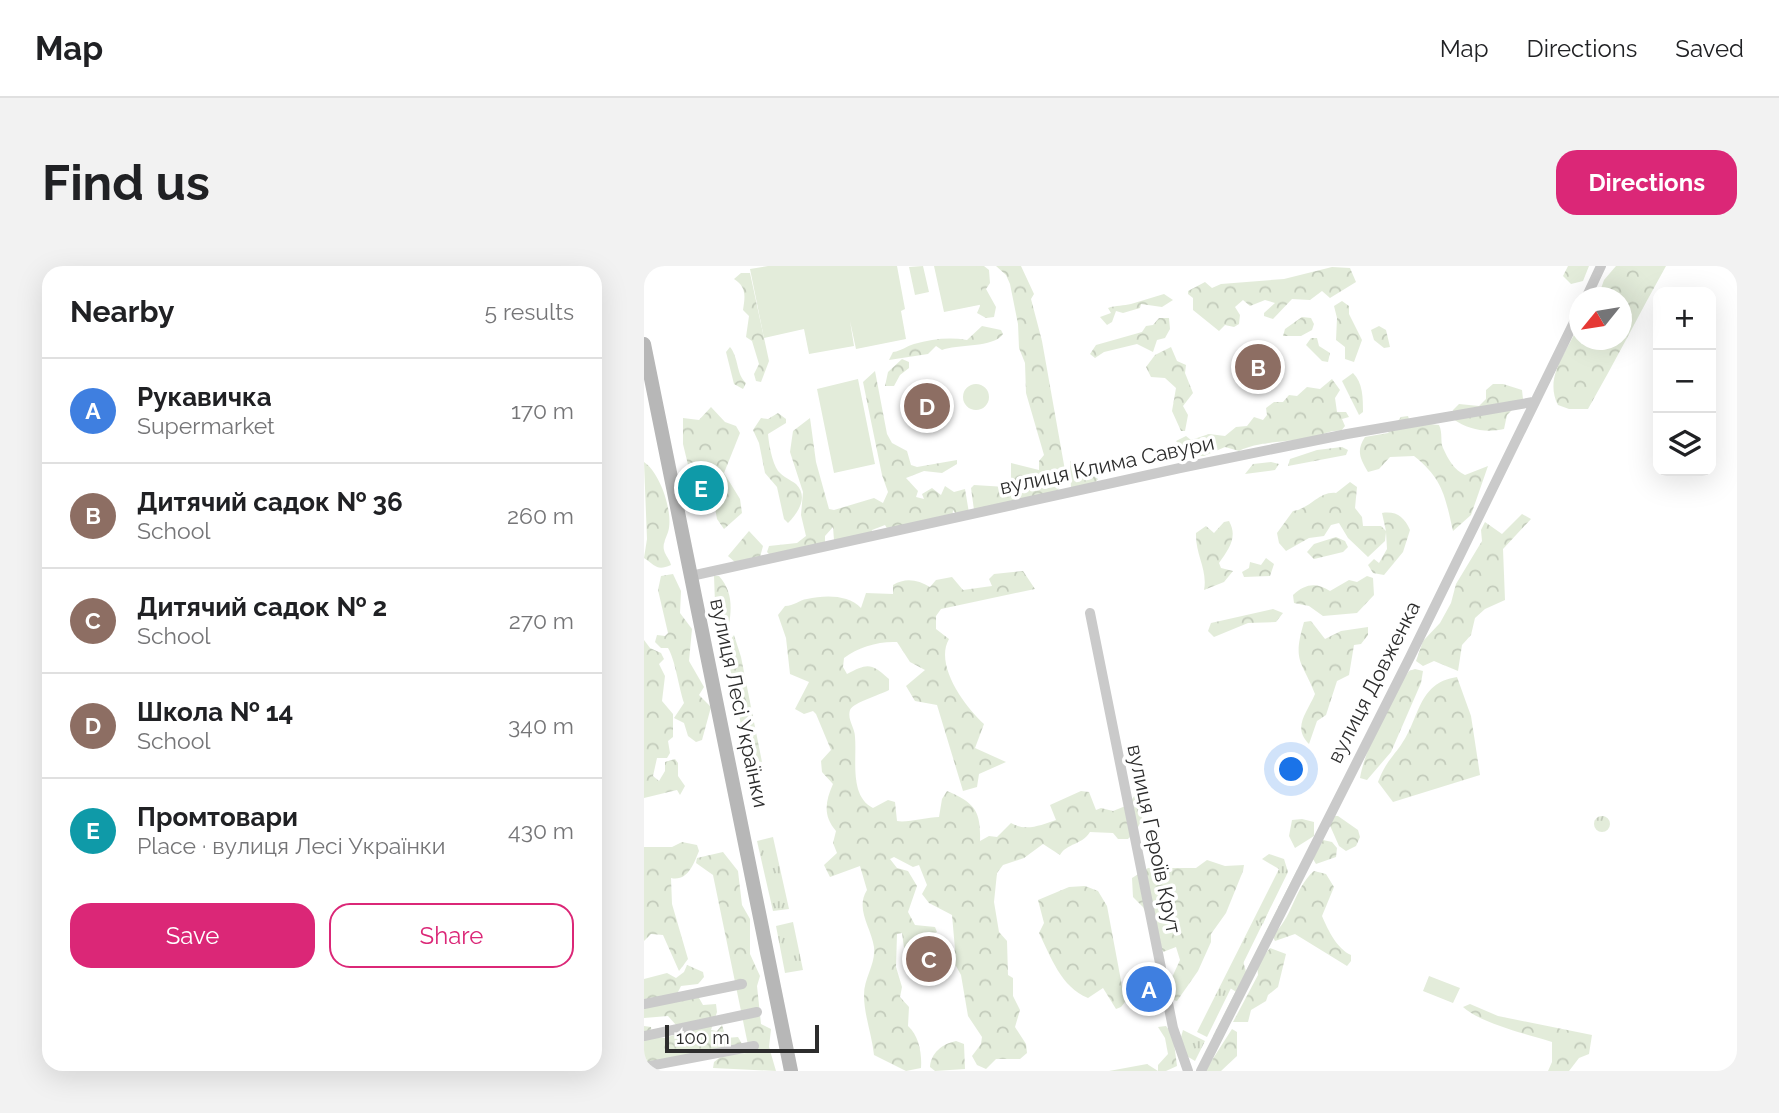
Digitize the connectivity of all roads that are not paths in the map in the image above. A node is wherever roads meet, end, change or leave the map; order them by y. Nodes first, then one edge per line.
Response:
1 (1601, 266) edge
2 (1591, 287) edge
3 (1569, 332) edge
4 (644, 344) edge
5 (1533, 402) junction
6 (691, 576) junction
7 (1090, 613) dead end
8 (742, 984) dead end
9 (644, 1004) edge
10 (757, 1012) dead end
11 (644, 1036) edge
12 (754, 1046) dead end
13 (644, 1067) edge
14 (791, 1071) edge
15 (1188, 1071) edge
16 (1201, 1071) edge

1 - 2 street
3 - 5 street, вулиця Довженка
4 - 6 main road, вулиця Лесі Українки
5 - 6 street, вулиця Клима Савури
5 - 16 street, вулиця Довженка
6 - 14 main road, вулиця Лесі Українки
7 - 15 street, вулиця Героїв Крут
8 - 9 street
10 - 11 street
12 - 13 street

